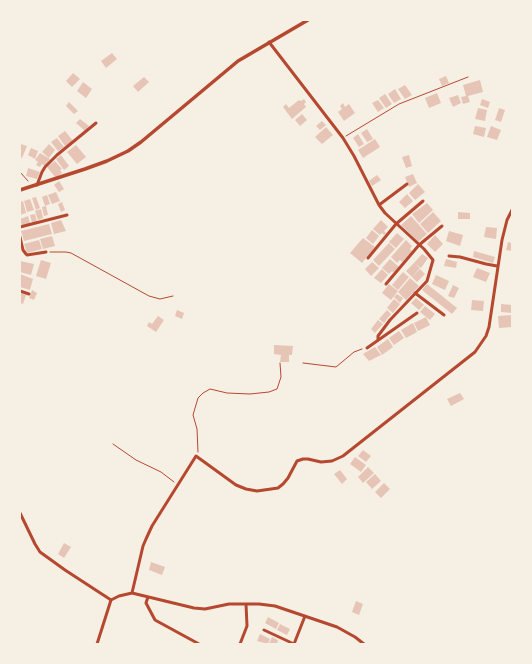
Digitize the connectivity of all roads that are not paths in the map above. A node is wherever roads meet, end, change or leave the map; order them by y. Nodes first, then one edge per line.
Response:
1 (308, 20) edge
2 (269, 42) junction
3 (96, 124) dead end
4 (407, 184) dead end
5 (37, 185) junction
6 (20, 190) edge
7 (423, 202) dead end
8 (379, 205) junction
9 (512, 210) edge
10 (67, 215) dead end
11 (396, 224) junction
12 (442, 226) dead end
13 (20, 227) edge
14 (20, 237) edge
15 (419, 245) junction
16 (46, 252) road end
17 (449, 256) dead end
18 (368, 258) dead end
19 (497, 266) junction
20 (386, 284) dead end
21 (20, 290) edge
22 (415, 293) junction
23 (29, 294) dead end
24 (417, 313) dead end
25 (444, 315) dead end
26 (378, 340) junction
27 (367, 348) road end
28 (20, 513) edge
29 (132, 593) junction
30 (148, 597) junction
31 (111, 600) junction
32 (246, 604) junction
33 (305, 616) junction
34 (264, 630) dead end
35 (97, 644) edge
36 (198, 644) edge
37 (240, 644) edge
38 (294, 644) edge
39 (364, 644) edge

1 - 2 street
2 - 5 street
2 - 8 street
3 - 5 street
4 - 8 street
5 - 6 street
7 - 11 street
8 - 11 street
9 - 19 street
10 - 13 street
11 - 15 street
11 - 18 street
12 - 15 street
14 - 16 street
15 - 20 street
15 - 22 street
17 - 19 street
19 - 29 street
21 - 23 street
22 - 25 street
22 - 26 street
24 - 26 street
26 - 27 street
28 - 31 street
29 - 30 street
29 - 31 street
30 - 32 street
30 - 36 street
31 - 35 street
32 - 33 street
32 - 37 street
33 - 38 street
33 - 39 street
34 - 38 street

